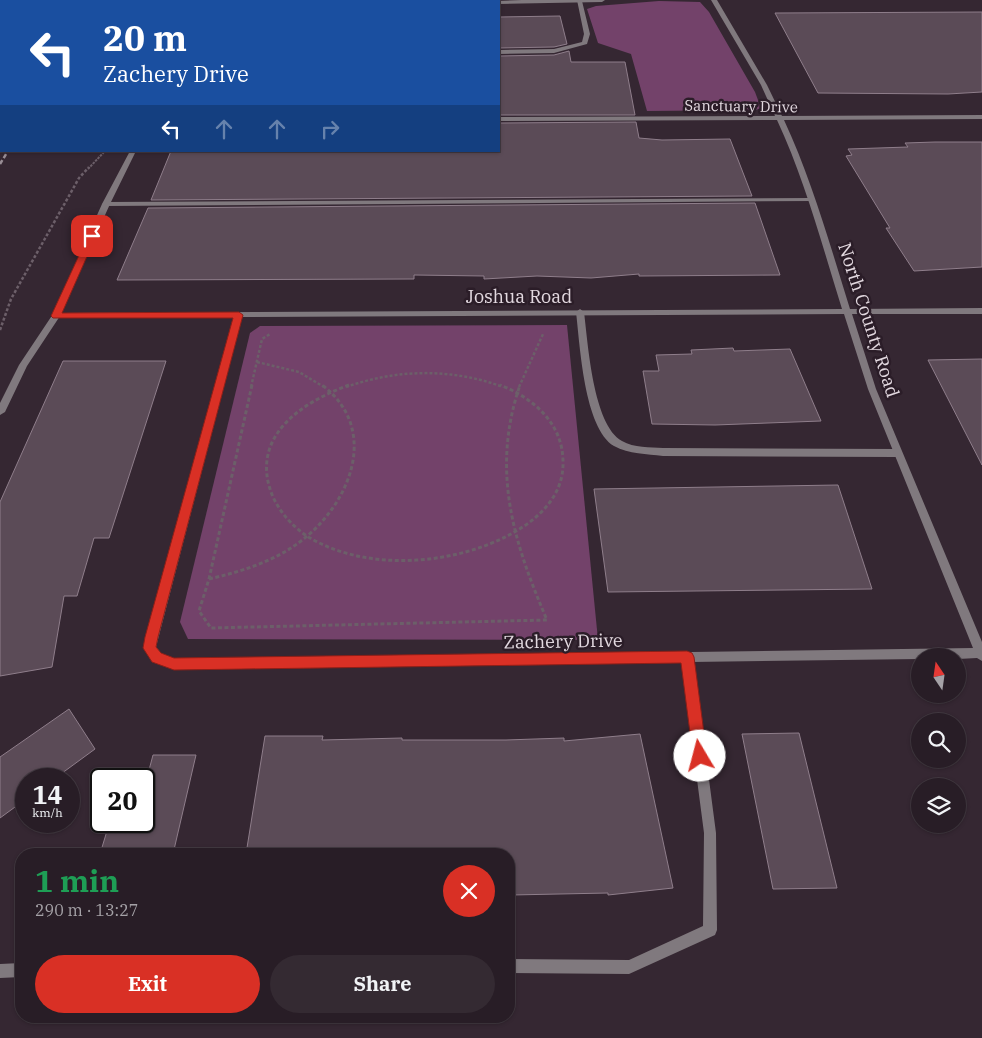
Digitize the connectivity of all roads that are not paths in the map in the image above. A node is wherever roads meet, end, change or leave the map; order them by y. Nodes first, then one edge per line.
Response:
1 (602, 0) edge
2 (714, 0) edge
3 (579, 1) junction
4 (500, 2) edge
5 (500, 52) edge
6 (982, 117) edge
7 (780, 118) junction
8 (500, 119) edge
9 (132, 152) edge
10 (812, 200) junction
11 (106, 204) junction
12 (982, 311) edge
13 (580, 312) junction
14 (847, 312) junction
15 (239, 315) junction
16 (56, 316) junction
17 (0, 412) edge
18 (897, 453) junction
19 (982, 654) edge
20 (687, 657) junction
21 (515, 966) edge
22 (15, 970) edge
23 (0, 971) edge

1 - 3 street
2 - 7 street, North County Road
3 - 4 street
3 - 5 street
6 - 7 street, Sanctuary Drive
7 - 8 street, Sanctuary Drive
7 - 10 street, North County Road
9 - 11 street
10 - 11 street
10 - 14 street, North County Road
11 - 16 street
12 - 14 street, Joshua Road
13 - 14 street, Joshua Road
13 - 15 street, Joshua Road
13 - 18 street
14 - 18 street, North County Road
15 - 16 street, Joshua Road
15 - 20 street, Zachery Drive
16 - 17 street
18 - 19 street, North County Road
19 - 20 street, Zachery Drive
20 - 21 street
22 - 23 street

